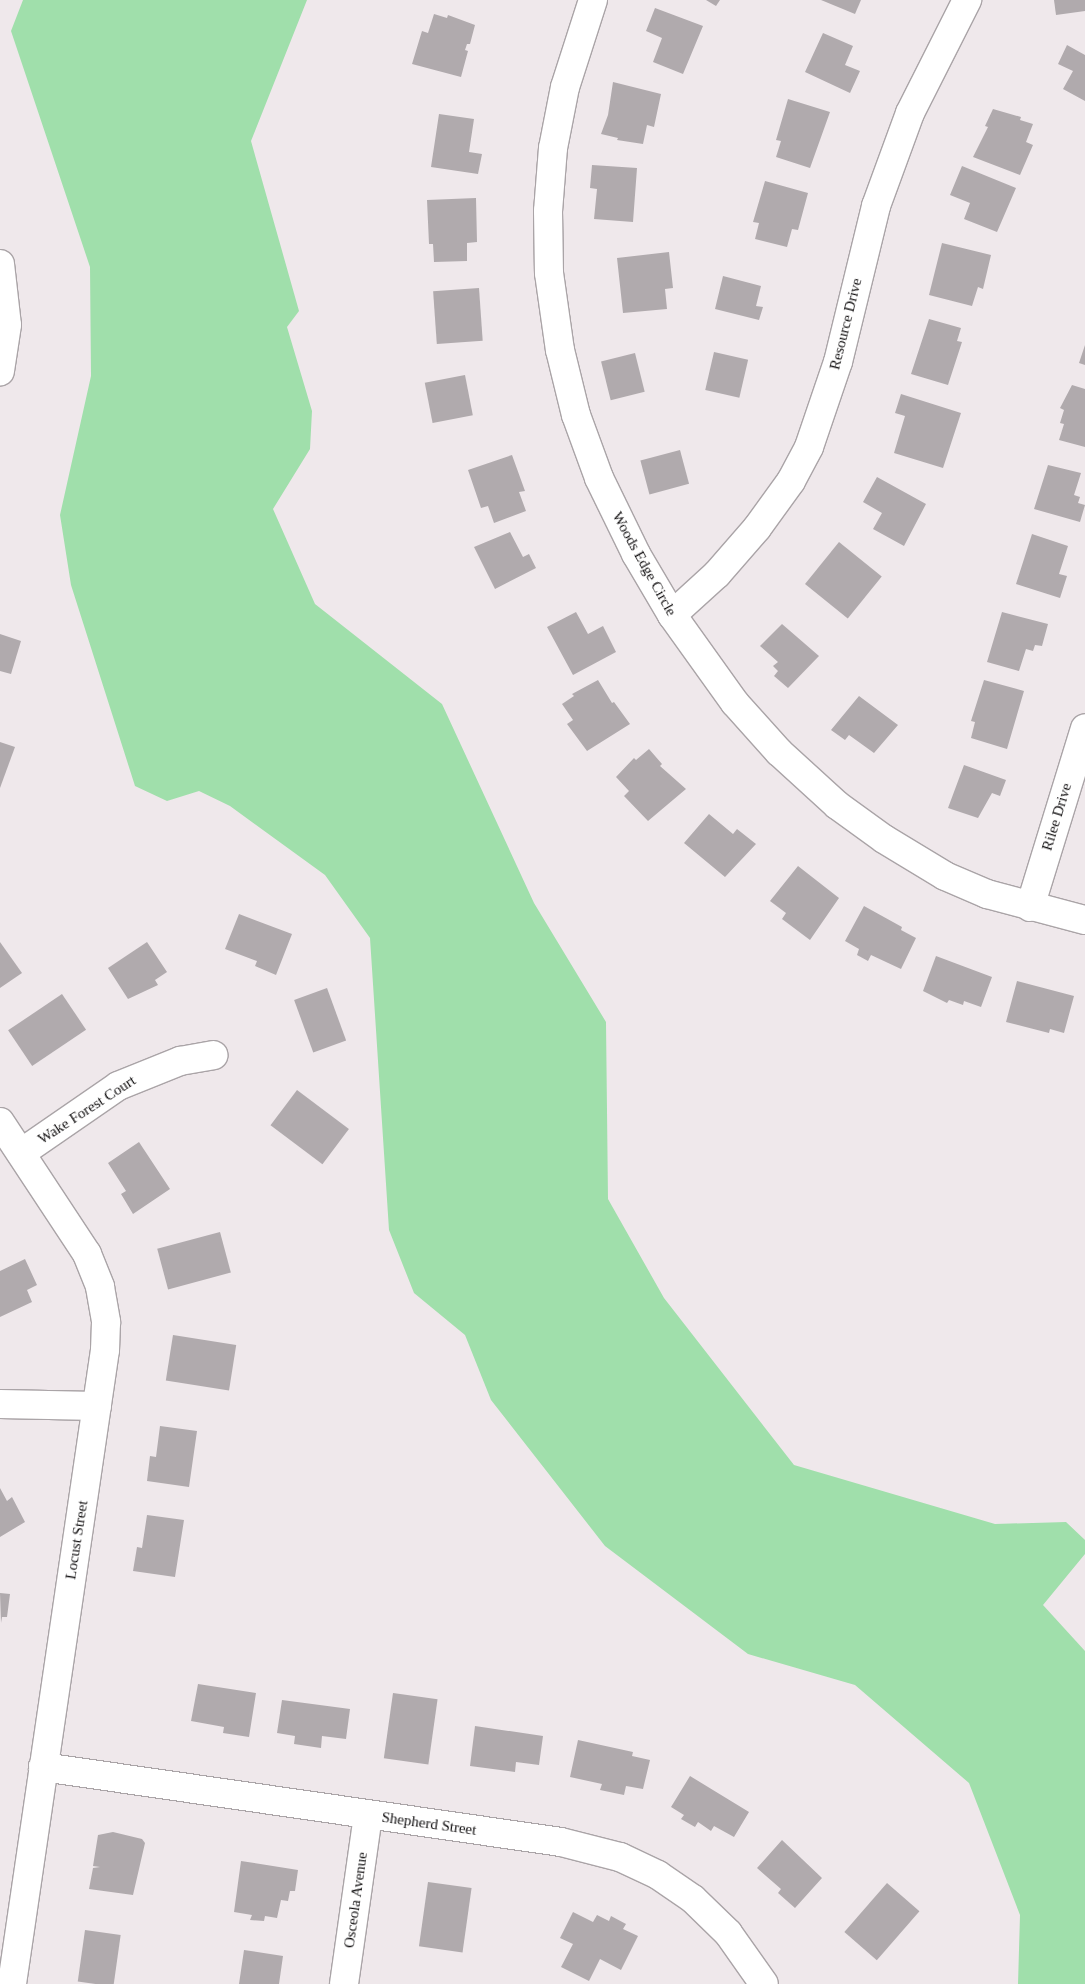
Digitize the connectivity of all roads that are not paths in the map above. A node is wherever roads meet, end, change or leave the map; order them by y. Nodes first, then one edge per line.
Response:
1 (593, 0) edge
2 (967, 0) edge
3 (0, 264) edge
4 (0, 371) edge
5 (672, 615) junction
6 (1085, 728) edge
7 (1030, 907) junction
8 (1085, 920) edge
9 (214, 1055) dead end
10 (0, 1122) edge
11 (20, 1153) junction
12 (0, 1404) edge
13 (97, 1406) junction
14 (43, 1767) junction
15 (368, 1816) junction
16 (12, 1984) edge
17 (344, 1984) edge
18 (764, 1984) edge

1 - 5 street, Woods Edge Circle
2 - 5 street, Resource Drive
3 - 4 street
5 - 7 street, Woods Edge Circle
6 - 7 street, Rilee Drive
7 - 8 street, Woods Edge Circle
9 - 11 street, Wake Forest Court
10 - 11 street, Locust Street
11 - 13 street, Locust Street
12 - 13 street
13 - 14 street, Locust Street
14 - 15 street, Shepherd Street
14 - 16 street, Locust Street
15 - 17 street, Osceola Avenue
15 - 18 street, Shepherd Street

